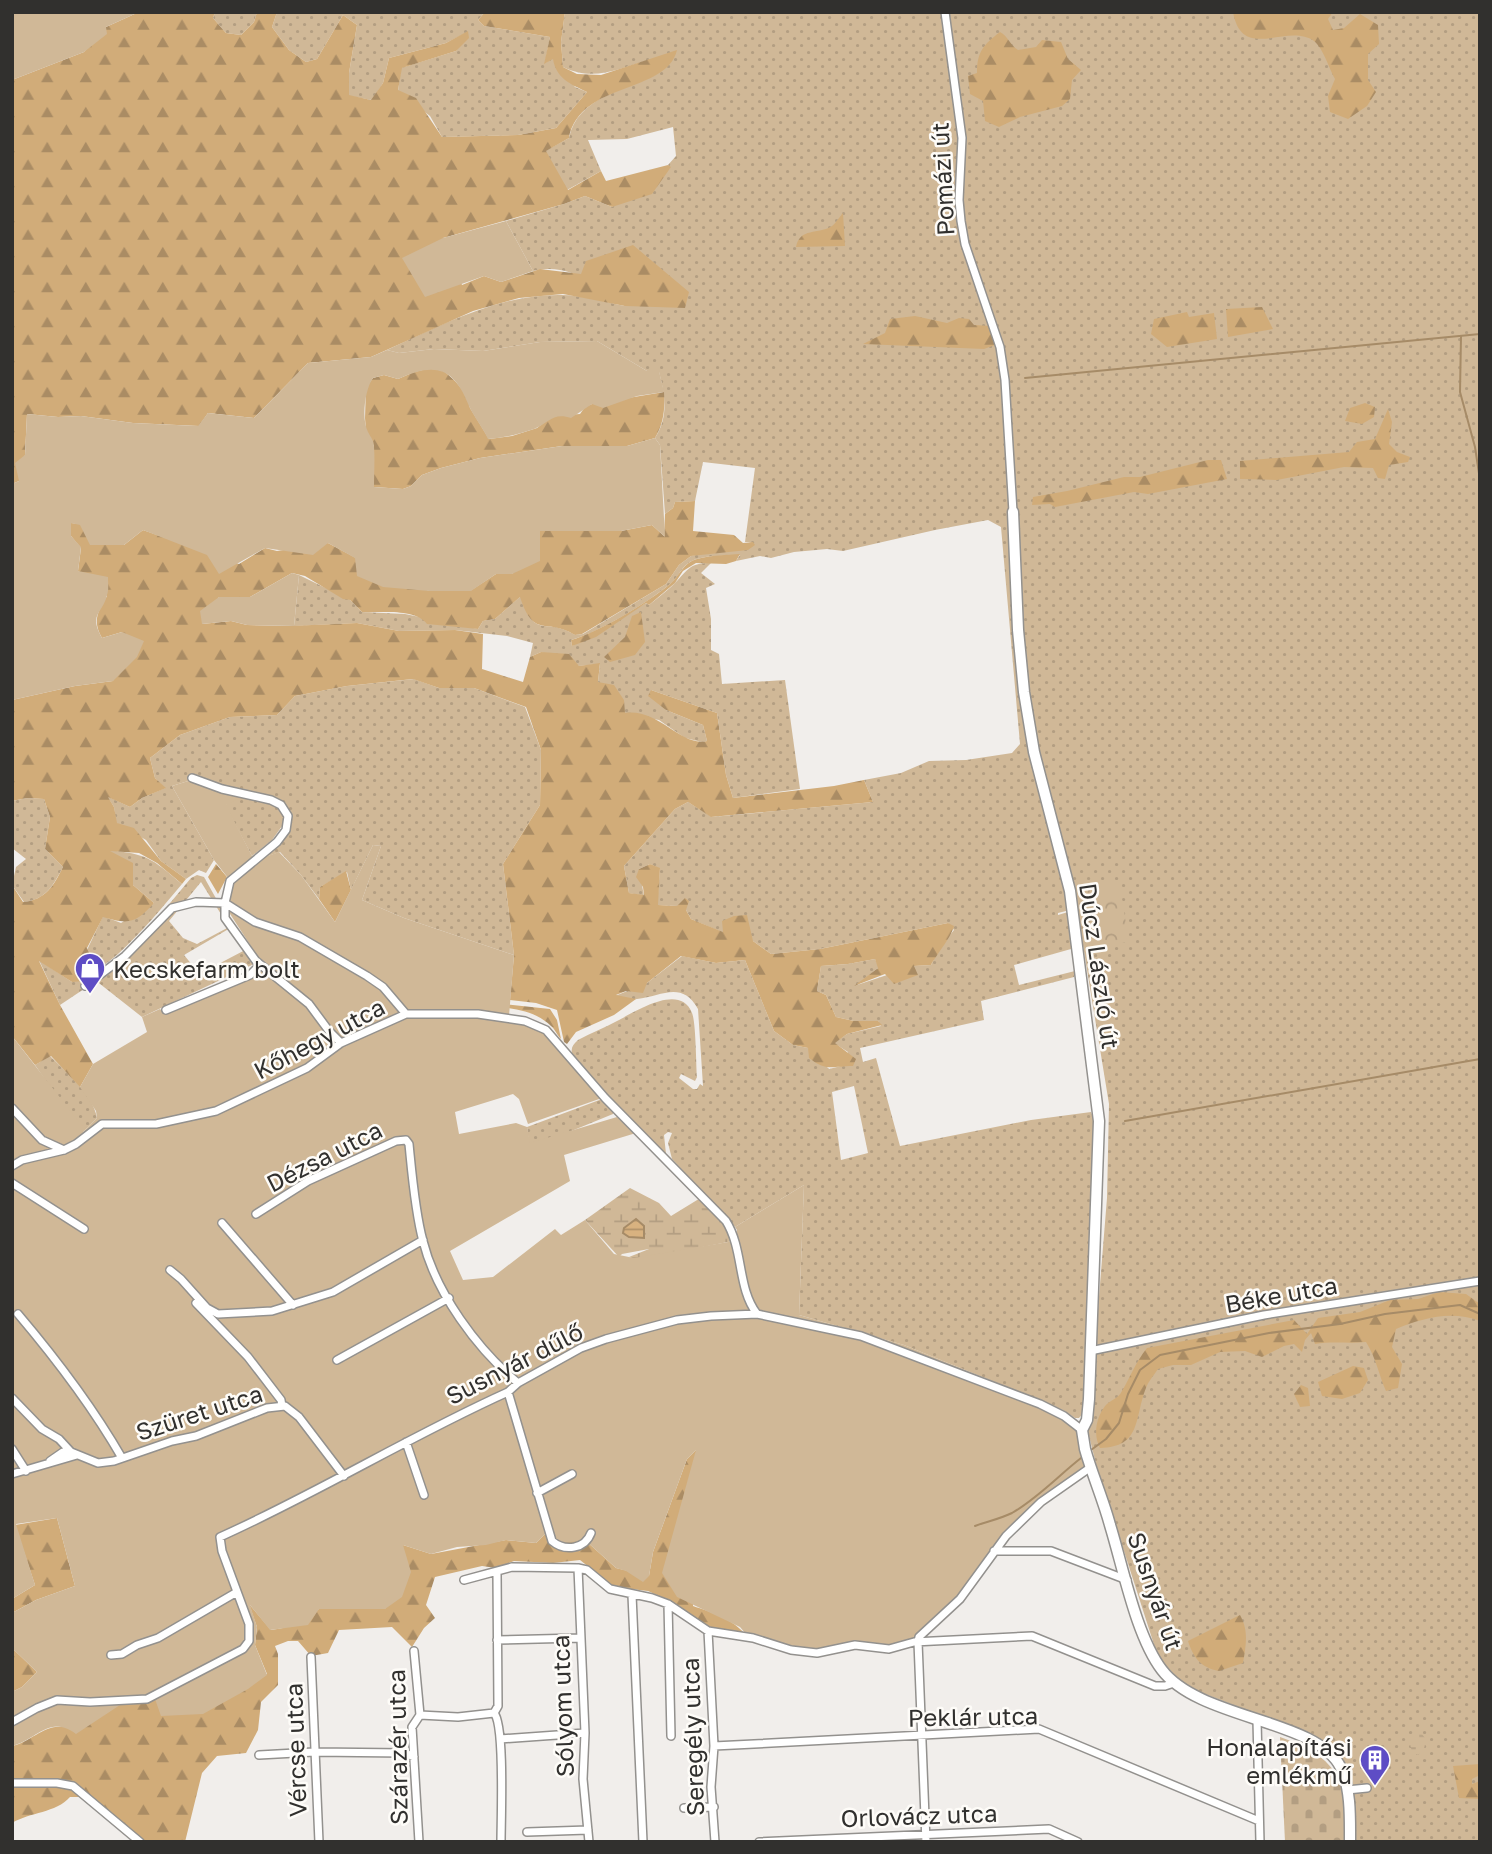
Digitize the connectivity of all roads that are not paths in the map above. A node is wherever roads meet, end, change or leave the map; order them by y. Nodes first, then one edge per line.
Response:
1 (945, 12) edge
2 (1013, 512) joint
3 (192, 778) dead end
4 (225, 904) junction
5 (260, 965) junction
6 (85, 986) dead end
7 (166, 1010) dead end
8 (406, 1014) junction
9 (341, 1043) junction
10 (12, 1108) edge
11 (64, 1150) junction
12 (12, 1166) edge
13 (12, 1183) edge
14 (256, 1214) dead end
15 (222, 1223) dead end
16 (85, 1229) dead end
17 (422, 1240) junction
18 (170, 1270) dead end
19 (1480, 1281) edge
20 (449, 1298) junction
21 (196, 1303) dead end
22 (293, 1305) junction
23 (206, 1309) junction
24 (18, 1314) dead end
25 (757, 1314) junction
26 (1090, 1352) junction
27 (337, 1360) dead end
28 (518, 1383) junction
29 (508, 1392) junction
30 (12, 1398) edge
31 (282, 1406) junction
32 (1082, 1430) junction
33 (407, 1442) junction
34 (12, 1449) edge
35 (74, 1454) junction
36 (122, 1458) junction
37 (1088, 1458) junction
38 (26, 1471) junction
39 (572, 1474) dead end
40 (12, 1475) edge
41 (344, 1476) junction
42 (537, 1493) junction
43 (424, 1495) dead end
44 (591, 1533) dead end
45 (994, 1551) junction
46 (578, 1568) junction
47 (497, 1573) junction
48 (464, 1580) dead end
49 (1127, 1580) junction
50 (237, 1592) junction
51 (632, 1595) junction
52 (668, 1604) junction
53 (929, 1629) junction
54 (708, 1631) junction
55 (579, 1638) junction
56 (497, 1640) junction
57 (939, 1641) junction
58 (918, 1642) junction
59 (414, 1651) dead end
60 (111, 1655) dead end
61 (311, 1657) dead end
62 (1174, 1683) junction
63 (494, 1713) junction
64 (420, 1715) junction
65 (1257, 1720) junction
66 (12, 1723) edge
67 (585, 1733) junction
68 (671, 1736) dead end
69 (921, 1736) junction
70 (500, 1739) junction
71 (714, 1746) junction
72 (314, 1752) junction
73 (259, 1755) dead end
74 (414, 1757) junction
75 (12, 1783) edge
76 (1367, 1788) dead end
77 (1347, 1790) junction
78 (714, 1807) junction
79 (684, 1808) dead end
80 (1259, 1821) junction
81 (588, 1830) junction
82 (527, 1832) dead end
83 (926, 1837) edge
84 (141, 1842) edge
85 (318, 1842) edge
86 (419, 1842) edge
87 (501, 1842) edge
88 (589, 1842) edge
89 (643, 1842) edge
90 (715, 1842) edge
91 (759, 1842) edge
92 (1078, 1842) edge
93 (1260, 1842) edge
94 (1350, 1842) edge

1 - 2 street, Pomázi út
2 - 26 street, Dúcz László út
3 - 4 street
4 - 5 street
4 - 6 street
4 - 8 street
5 - 7 street
5 - 9 street
8 - 9 street, Kőhegy utca
8 - 25 street, Kőhegy utca
9 - 11 street, Kőhegy utca
10 - 11 street
11 - 12 street, Kőhegy utca
13 - 16 street
14 - 17 street, Dézsa utca
15 - 22 street
17 - 20 street
17 - 22 street
18 - 23 street
19 - 26 street, Béke utca
20 - 27 street
20 - 28 street
21 - 23 street
22 - 23 street
23 - 31 street
24 - 36 street
25 - 28 street, Susnyár dűlő
25 - 32 street, Susnyár dűlő
26 - 32 street, Dúcz László út
28 - 29 street, Susnyár dűlő
29 - 33 street, Susnyár dűlő
29 - 42 street
30 - 35 street
31 - 36 street, Szüret utca
31 - 41 street, Szüret utca
32 - 37 street, Susnyár út
33 - 41 street, Susnyár dűlő
33 - 43 street
34 - 38 street
35 - 36 street, Szüret utca
35 - 38 street, Szüret utca
37 - 45 street
37 - 49 street, Susnyár út
38 - 40 street, Szüret utca
39 - 42 street
41 - 50 street, Susnyár dűlő
42 - 44 street
45 - 49 street
45 - 53 street
46 - 47 street
46 - 51 street
46 - 55 street, Sólyom utca
47 - 48 street
47 - 56 street
49 - 62 street, Susnyár út
50 - 60 street
50 - 66 street
51 - 52 street
51 - 89 street
52 - 54 street
52 - 68 street
53 - 57 street
53 - 58 street
54 - 58 street
54 - 71 street, Seregély utca
55 - 56 street
55 - 67 street, Sólyom utca
56 - 63 street
57 - 58 street
57 - 62 street
58 - 69 street
59 - 64 street, Szárazér utca
61 - 72 street, Vércse utca
62 - 65 street, Susnyár út
63 - 64 street
63 - 70 street
64 - 74 street, Szárazér utca
65 - 77 street, Susnyár út
65 - 80 street
67 - 70 street
67 - 81 street, Sólyom utca
69 - 71 street, Peklár utca
69 - 80 street, Peklár utca
69 - 83 street
70 - 87 street
71 - 78 street, Seregély utca
72 - 73 street
72 - 74 street
72 - 85 street, Vércse utca
74 - 86 street, Szárazér utca
75 - 84 street
76 - 77 street
77 - 94 street, Susnyár út
78 - 79 street
78 - 90 street, Seregély utca
80 - 93 street
81 - 82 street
81 - 88 street, Sólyom utca
83 - 91 street, Orlovácz utca
83 - 92 street, Orlovácz utca

